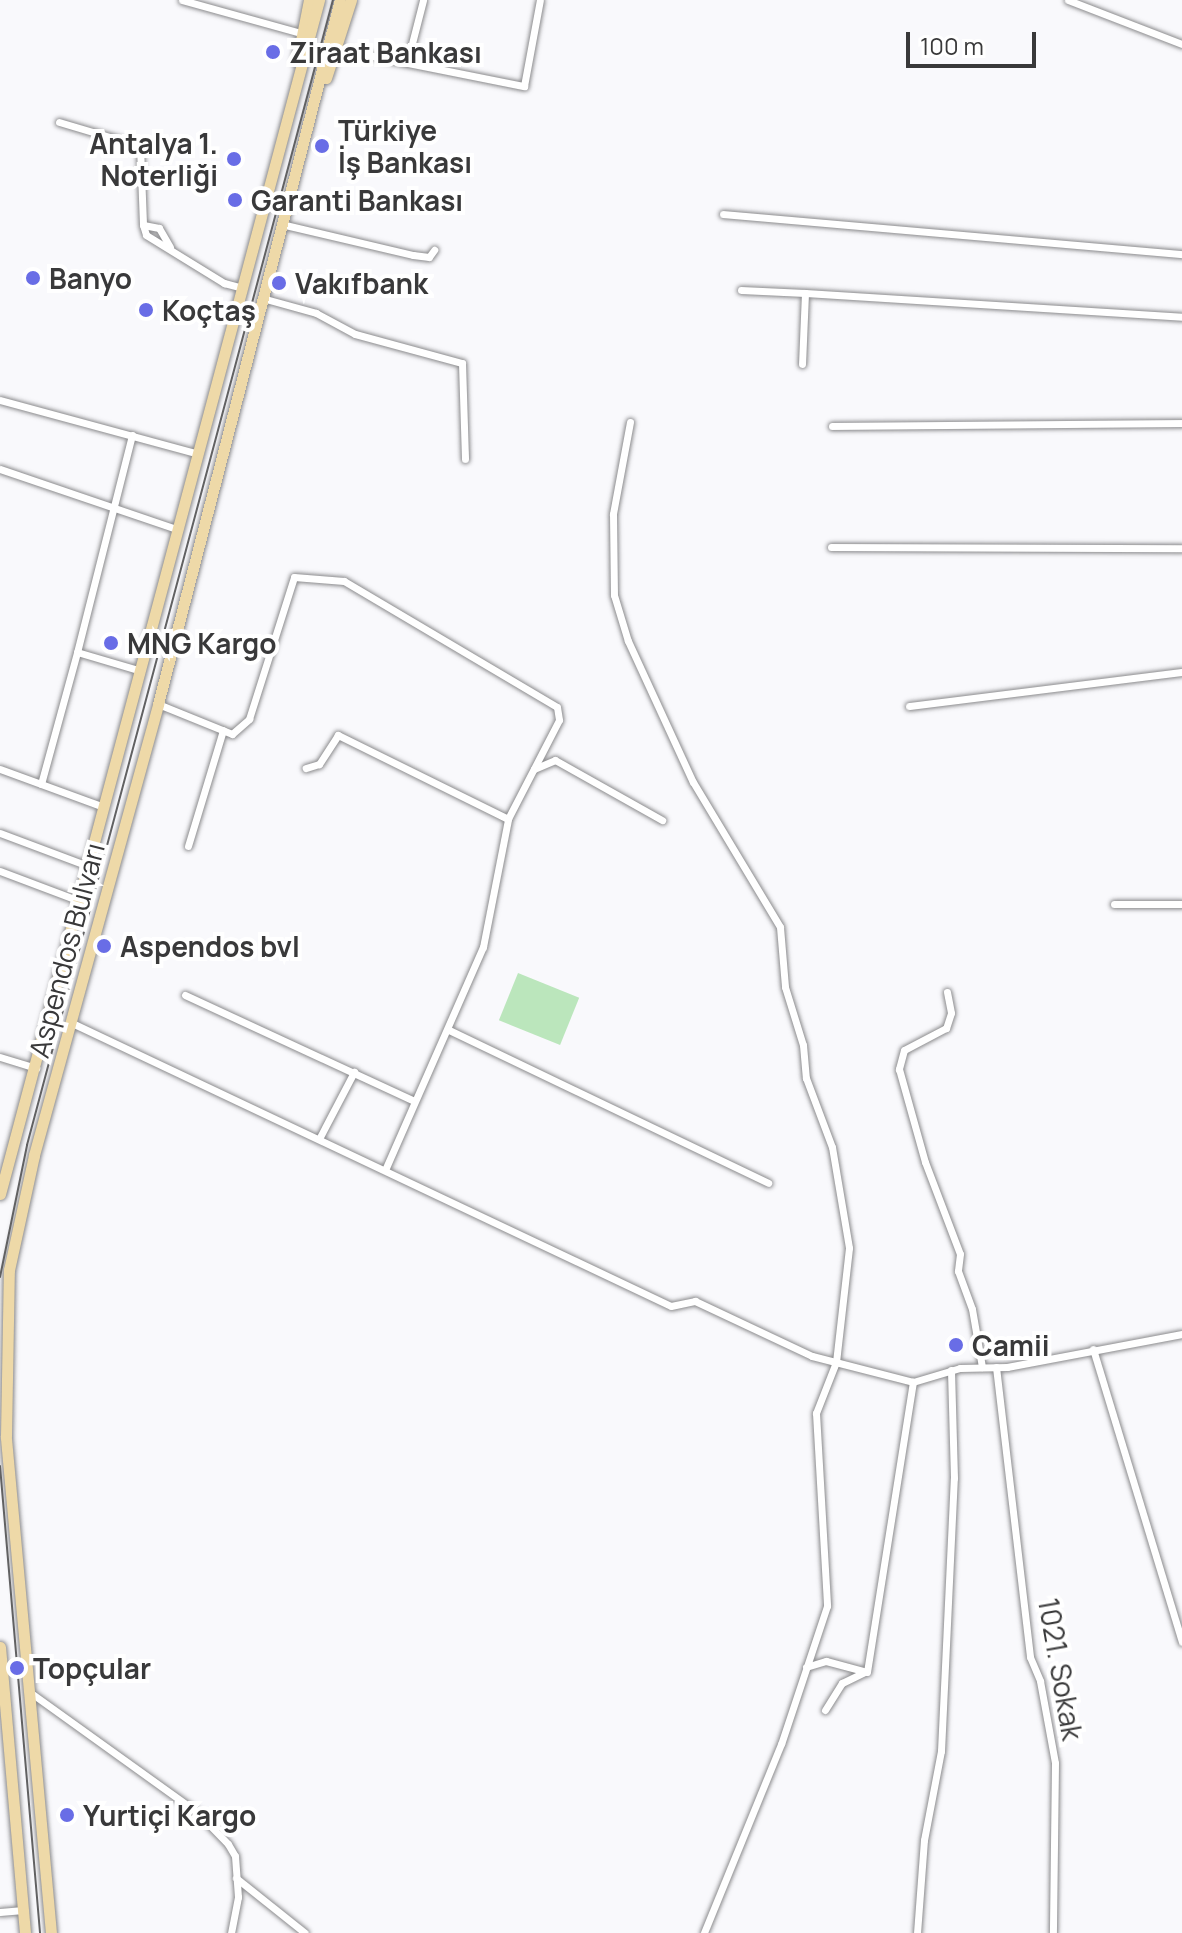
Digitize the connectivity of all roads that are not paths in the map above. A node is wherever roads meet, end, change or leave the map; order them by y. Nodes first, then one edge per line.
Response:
1 (182, 0) edge
2 (309, 0) edge
3 (319, 0) edge
4 (340, 0) edge
5 (351, 0) edge
6 (423, 0) edge
7 (540, 0) edge
8 (1068, 0) edge
9 (301, 33) junction
10 (1182, 44) edge
11 (338, 49) junction
12 (407, 63) junction
13 (290, 109) junction
14 (311, 112) junction
15 (59, 122) dead end
16 (723, 214) dead end
17 (281, 224) junction
18 (143, 225) junction
19 (170, 247) junction
20 (434, 250) dead end
21 (1182, 254) edge
22 (243, 288) junction
23 (741, 290) dead end
24 (805, 293) junction
25 (262, 298) junction
26 (1182, 317) edge
27 (802, 364) dead end
28 (0, 400) edge
29 (630, 422) dead end
30 (1182, 423) edge
31 (832, 426) dead end
32 (132, 435) junction
33 (199, 454) junction
34 (465, 459) dead end
35 (0, 469) edge
36 (112, 508) junction
37 (179, 530) junction
38 (831, 547) dead end
39 (1182, 548) edge
40 (77, 652) junction
41 (138, 670) junction
42 (1182, 672) edge
43 (158, 704) junction
44 (909, 706) dead end
45 (223, 730) junction
46 (306, 768) dead end
47 (0, 769) edge
48 (534, 769) junction
49 (41, 784) junction
50 (101, 806) junction
51 (508, 819) junction
52 (662, 820) dead end
53 (0, 833) edge
54 (188, 846) dead end
55 (88, 866) junction
56 (0, 871) edge
57 (80, 901) junction
58 (1114, 904) dead end
59 (1182, 904) edge
60 (947, 992) dead end
61 (185, 995) dead end
62 (72, 1023) junction
63 (449, 1030) junction
64 (0, 1057) edge
65 (36, 1068) junction
66 (354, 1072) junction
67 (414, 1101) junction
68 (319, 1139) junction
69 (385, 1170) junction
70 (768, 1183) dead end
71 (0, 1194) edge
72 (1182, 1334) edge
73 (1093, 1349) junction
74 (836, 1362) junction
75 (982, 1367) junction
76 (996, 1367) junction
77 (951, 1370) junction
78 (913, 1382) junction
79 (1182, 1642) edge
80 (0, 1647) edge
81 (806, 1667) junction
82 (867, 1672) junction
83 (31, 1693) junction
84 (2, 1696) edge
85 (825, 1710) dead end
86 (6, 1784) edge
87 (236, 1878) junction
88 (23, 1910) junction
89 (0, 1912) edge
90 (25, 1933) edge
91 (51, 1933) edge
92 (231, 1933) edge
93 (305, 1933) edge
94 (704, 1933) edge
95 (917, 1933) edge
96 (1053, 1933) edge

1 - 9 street
2 - 9 main road
3 - 13 main road, Aspendos Bulvarı
4 - 14 main road, Aspendos Bulvarı
5 - 11 main road
6 - 12 street
7 - 12 street
8 - 10 street
9 - 13 main road
11 - 12 street
11 - 14 main road
13 - 22 main road, Aspendos Bulvarı
14 - 17 main road, Aspendos Bulvarı
15 - 18 street
16 - 21 street
17 - 20 street
17 - 25 main road, Aspendos Bulvarı
18 - 19 street
18 - 19 street
19 - 22 street
22 - 33 main road, Aspendos Bulvarı
23 - 24 street
24 - 26 street
24 - 27 street
25 - 34 street
25 - 43 main road, Aspendos Bulvarı
28 - 32 street
29 - 74 street
30 - 31 street
32 - 33 street
32 - 36 street
33 - 37 main road, Aspendos Bulvarı
35 - 36 street
36 - 37 street
36 - 40 street
37 - 41 main road, Aspendos Bulvarı
38 - 39 street
40 - 41 street
40 - 49 street
41 - 50 main road, Aspendos Bulvarı
42 - 44 street
43 - 45 street
43 - 62 main road, Aspendos Bulvarı
45 - 48 street
45 - 54 street
46 - 51 street
47 - 49 street
48 - 51 street
48 - 52 street
49 - 50 street
50 - 55 main road, Aspendos Bulvarı
51 - 63 street
53 - 55 street
55 - 57 main road, Aspendos Bulvarı
56 - 57 street
57 - 65 main road, Aspendos Bulvarı
58 - 59 street
60 - 75 street
61 - 66 street
62 - 68 street
62 - 83 main road, Aspendos Bulvarı
63 - 67 street
63 - 70 street
64 - 65 street
65 - 71 main road, Aspendos Bulvarı
66 - 67 street
66 - 68 street
67 - 69 street
68 - 69 street
69 - 74 street
72 - 73 street
73 - 76 street
73 - 79 street
74 - 78 street
74 - 81 street
75 - 76 street
75 - 77 street
76 - 96 street, 1021. Sokak
77 - 78 street
77 - 95 street
78 - 82 street
80 - 84 main road
81 - 82 street
81 - 94 street
82 - 85 street
83 - 87 street
83 - 91 main road, Aspendos Bulvarı
84 - 86 main road
86 - 88 main road
87 - 92 street
87 - 93 street
88 - 89 street
88 - 90 main road

